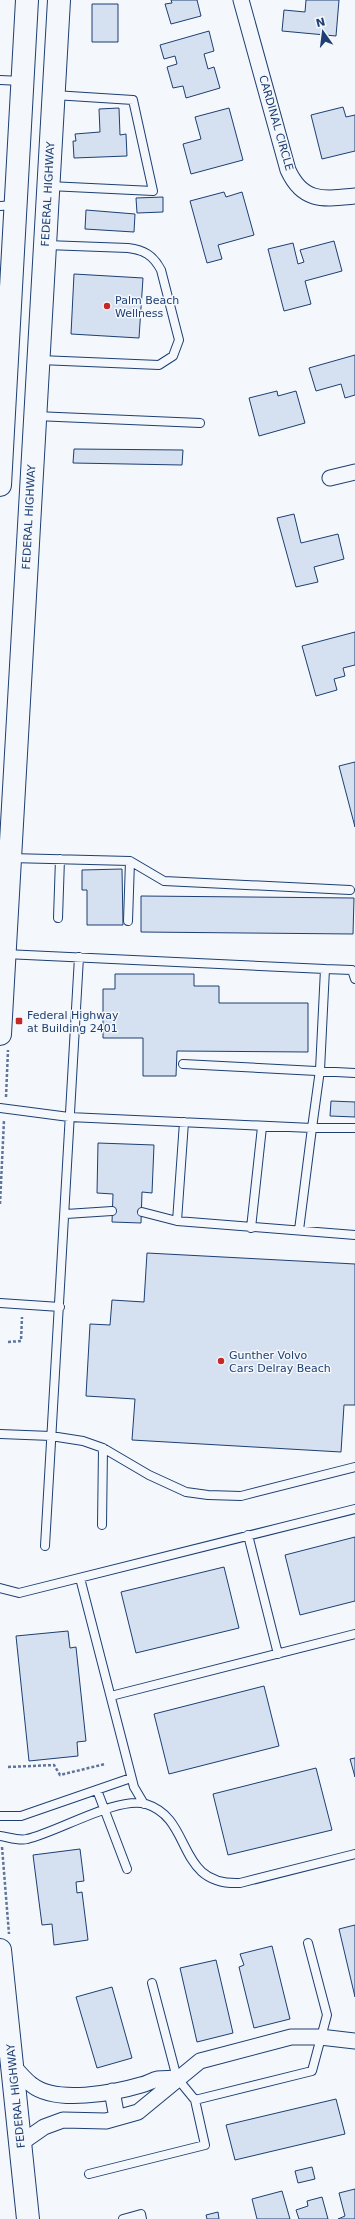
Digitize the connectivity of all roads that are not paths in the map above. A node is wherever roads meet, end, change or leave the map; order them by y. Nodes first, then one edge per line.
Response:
1 (27, 0) edge
2 (59, 0) edge
3 (241, 0) edge
4 (0, 80) edge
5 (22, 81) junction
6 (54, 95) junction
7 (48, 186) junction
8 (355, 196) edge
9 (8, 206) edge
10 (45, 245) junction
11 (11, 292) junction
12 (39, 360) junction
13 (6, 373) junction
14 (34, 416) junction
15 (2, 422) edge
16 (200, 423) dead end
17 (355, 472) edge
18 (330, 478) dead end
19 (0, 485) edge
20 (10, 858) junction
21 (60, 859) junction
22 (130, 861) junction
23 (350, 890) dead end
24 (58, 918) dead end
25 (128, 920) dead end
26 (5, 954) junction
27 (79, 957) junction
28 (325, 969) junction
29 (355, 980) edge
30 (0, 1034) edge
31 (183, 1064) dead end
32 (320, 1070) junction
33 (355, 1073) edge
34 (0, 1108) edge
35 (69, 1117) junction
36 (184, 1122) junction
37 (262, 1127) junction
38 (312, 1128) junction
39 (355, 1128) edge
40 (112, 1211) dead end
41 (142, 1212) dead end
42 (66, 1214) junction
43 (177, 1221) junction
44 (251, 1228) junction
45 (299, 1230) junction
46 (355, 1235) edge
47 (0, 1303) edge
48 (60, 1307) junction
49 (0, 1434) edge
50 (51, 1436) junction
51 (103, 1448) junction
52 (355, 1467) edge
53 (355, 1509) edge
54 (102, 1525) dead end
55 (248, 1535) junction
56 (45, 1546) dead end
57 (80, 1578) junction
58 (0, 1588) edge
59 (355, 1634) edge
60 (278, 1654) junction
61 (110, 1696) junction
62 (131, 1778) junction
63 (97, 1790) junction
64 (144, 1804) junction
65 (104, 1811) junction
66 (0, 1816) edge
67 (0, 1836) edge
68 (355, 1854) edge
69 (127, 1869) dead end
70 (308, 1943) dead end
71 (1, 1958) edge
72 (152, 1983) dead end
73 (320, 2037) junction
74 (355, 2041) edge
75 (13, 2066) junction
76 (177, 2078) junction
77 (112, 2091) junction
78 (195, 2100) junction
79 (117, 2118) junction
80 (22, 2143) junction
81 (88, 2174) dead end
82 (28, 2219) edge
83 (123, 2219) edge
84 (142, 2219) edge

1 - 5 main road
2 - 6 main road, FEDERAL HIGHWAY
3 - 8 street, CARDINAL CIRCLE
4 - 5 lane
5 - 9 main road
6 - 7 main road, FEDERAL HIGHWAY
6 - 7 lane
7 - 10 main road, FEDERAL HIGHWAY
9 - 11 main road
10 - 12 main road, FEDERAL HIGHWAY
10 - 12 lane
11 - 12 main road
11 - 13 main road
12 - 14 main road, FEDERAL HIGHWAY
13 - 14 main road
13 - 15 main road
14 - 16 lane
14 - 20 main road, FEDERAL HIGHWAY
15 - 19 main road
17 - 18 street
20 - 21 lane
20 - 26 main road, FEDERAL HIGHWAY
21 - 22 lane
21 - 24 lane
22 - 23 lane
22 - 25 lane
26 - 27 lane
26 - 30 main road, FEDERAL HIGHWAY
27 - 28 lane
27 - 35 lane
28 - 29 lane
28 - 32 lane
31 - 32 lane
32 - 33 lane
32 - 38 lane
34 - 35 lane
35 - 36 lane
35 - 42 lane
36 - 37 lane
36 - 43 lane
37 - 38 lane
37 - 44 lane
38 - 39 lane
38 - 45 lane
40 - 42 lane
41 - 43 lane
42 - 48 lane
43 - 44 lane
44 - 45 lane
45 - 46 lane
47 - 48 lane
48 - 50 lane
49 - 50 lane
50 - 51 lane
50 - 56 lane
51 - 52 lane
51 - 54 lane
53 - 55 lane
55 - 57 lane
55 - 60 lane
57 - 58 lane
57 - 61 lane
59 - 60 lane
60 - 61 lane
61 - 62 lane
62 - 63 lane
62 - 64 lane
63 - 65 lane
63 - 66 lane
64 - 65 lane
64 - 68 lane
65 - 67 lane
65 - 69 lane
70 - 73 lane
71 - 75 main road, FEDERAL HIGHWAY
72 - 76 lane
73 - 74 street
73 - 76 street
73 - 78 lane
75 - 77 street
75 - 80 main road, FEDERAL HIGHWAY
76 - 77 street
76 - 78 lane
76 - 79 street
77 - 79 street
78 - 81 lane
79 - 80 street
80 - 82 main road, FEDERAL HIGHWAY
83 - 84 lane

